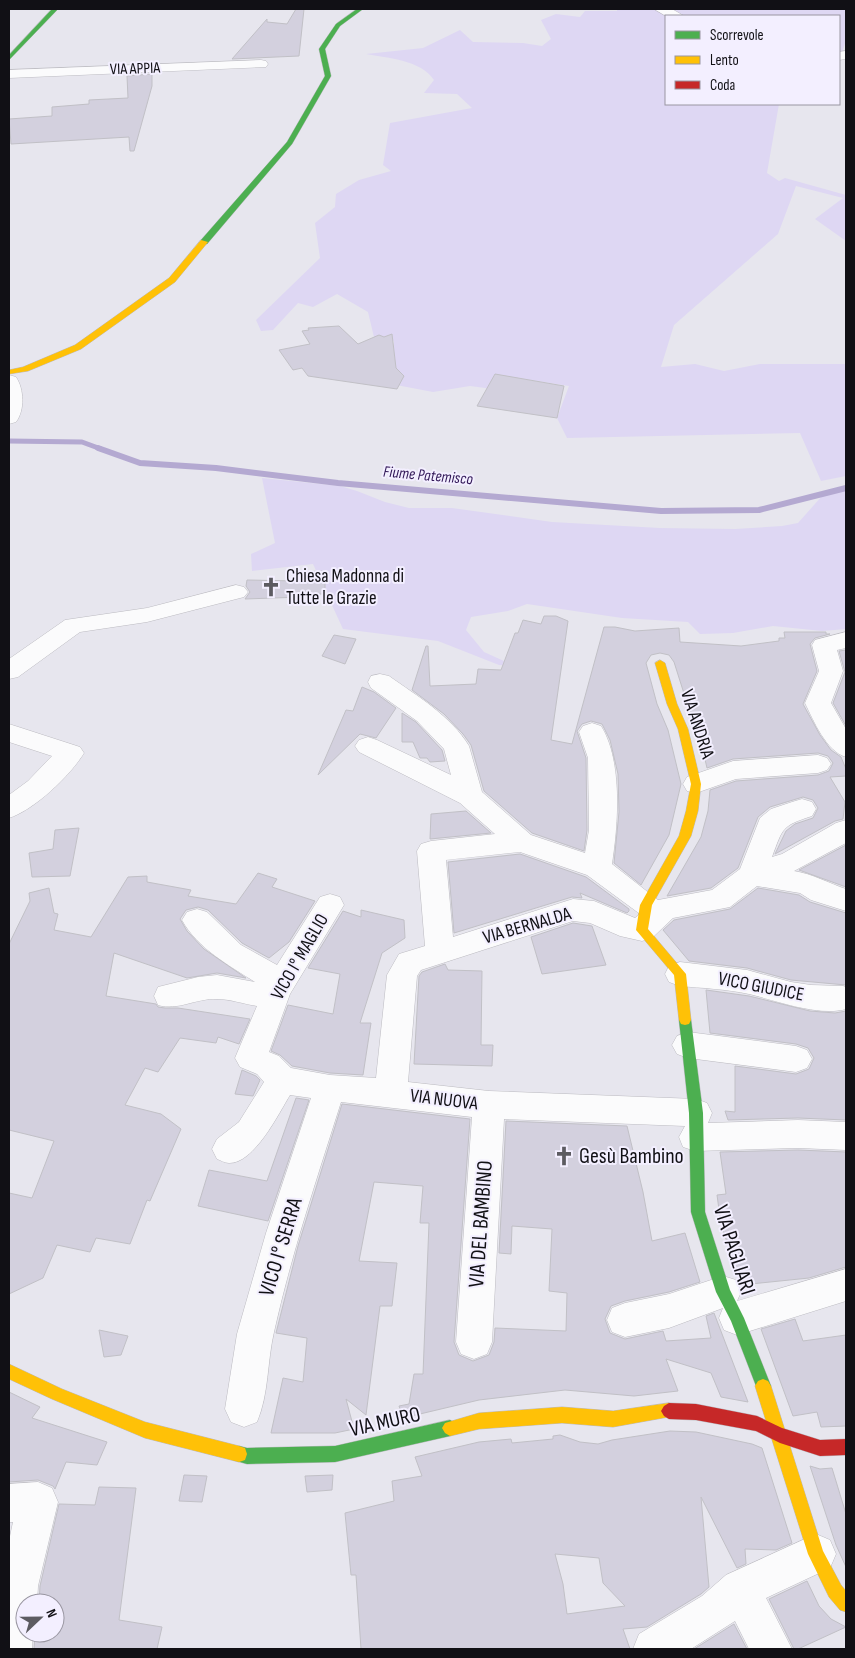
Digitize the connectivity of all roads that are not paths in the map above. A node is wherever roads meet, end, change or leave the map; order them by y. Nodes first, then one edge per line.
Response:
1 (55, 9) edge
2 (360, 9) edge
3 (661, 9) edge
4 (675, 15) edge
5 (9, 58) edge
6 (261, 64) dead end
7 (9, 74) edge
8 (9, 372) edge
9 (9, 381) edge
10 (9, 418) edge
11 (236, 592) dead end
12 (846, 640) edge
13 (660, 663) dead end
14 (9, 671) edge
15 (380, 682) dead end
16 (592, 732) dead end
17 (9, 733) edge
18 (368, 746) dead end
19 (846, 748) edge
20 (818, 764) dead end
21 (696, 784) junction
22 (470, 796) junction
23 (12, 804) edge
24 (802, 809) dead end
25 (846, 831) edge
26 (521, 842) junction
27 (597, 868) junction
28 (752, 875) junction
29 (846, 900) edge
30 (330, 905) dead end
31 (644, 917) junction
32 (197, 920) dead end
33 (440, 951) junction
34 (680, 974) junction
35 (169, 996) dead end
36 (843, 998) dead end
37 (272, 1005) junction
38 (688, 1044) junction
39 (796, 1059) dead end
40 (282, 1080) junction
41 (330, 1088) junction
42 (391, 1093) junction
43 (489, 1105) junction
44 (695, 1125) junction
45 (846, 1136) edge
46 (229, 1149) dead end
47 (846, 1286) edge
48 (730, 1305) junction
49 (625, 1320) dead end
50 (474, 1342) dead end
51 (9, 1371) edge
52 (244, 1409) dead end
53 (780, 1435) junction
54 (846, 1447) edge
55 (23, 1503) edge
56 (816, 1554) junction
57 (740, 1590) junction
58 (846, 1604) edge
59 (11, 1649) edge
60 (654, 1649) edge
61 (770, 1649) edge

1 - 5 street
2 - 8 street
3 - 4 street
6 - 7 street, VIA APPIA
9 - 10 street
11 - 14 street
12 - 19 street
13 - 21 street, VIA ANDRIA
15 - 22 street
16 - 27 street
17 - 23 street
18 - 22 street
20 - 21 street
21 - 31 street, VIA ANDRIA
22 - 26 street
24 - 28 street
25 - 28 street
26 - 27 street
26 - 33 street
27 - 31 street
28 - 29 street
28 - 31 street
30 - 37 street, VICO I° MAGLIO
31 - 33 street, VIA BERNALDA
31 - 34 street
32 - 37 street
33 - 42 street, VIA BERNALDA
34 - 36 street, VICO GIUDICE
34 - 38 street, VIA PAGLIARI
35 - 37 street
37 - 40 street, VICO I° MAGLIO
38 - 39 street
38 - 44 street, VIA PAGLIARI
40 - 41 street, VIA NUOVA
40 - 46 street
41 - 42 street, VIA NUOVA
41 - 52 street, VICO I° SERRA
42 - 43 street, VIA NUOVA
43 - 44 street, VIA NUOVA
43 - 50 street, VIA DEL BAMBINO
44 - 45 street, VIA NUOVA
44 - 48 street, VIA PAGLIARI
47 - 48 street
48 - 49 street
48 - 53 street, VIA PAGLIARI
51 - 53 street, VIA MURO
53 - 54 street, VIA MURO
53 - 56 street, VIA PAGLIARI
55 - 59 street
56 - 57 street
56 - 58 street, VIA PAGLIARI
57 - 60 street
57 - 61 street

